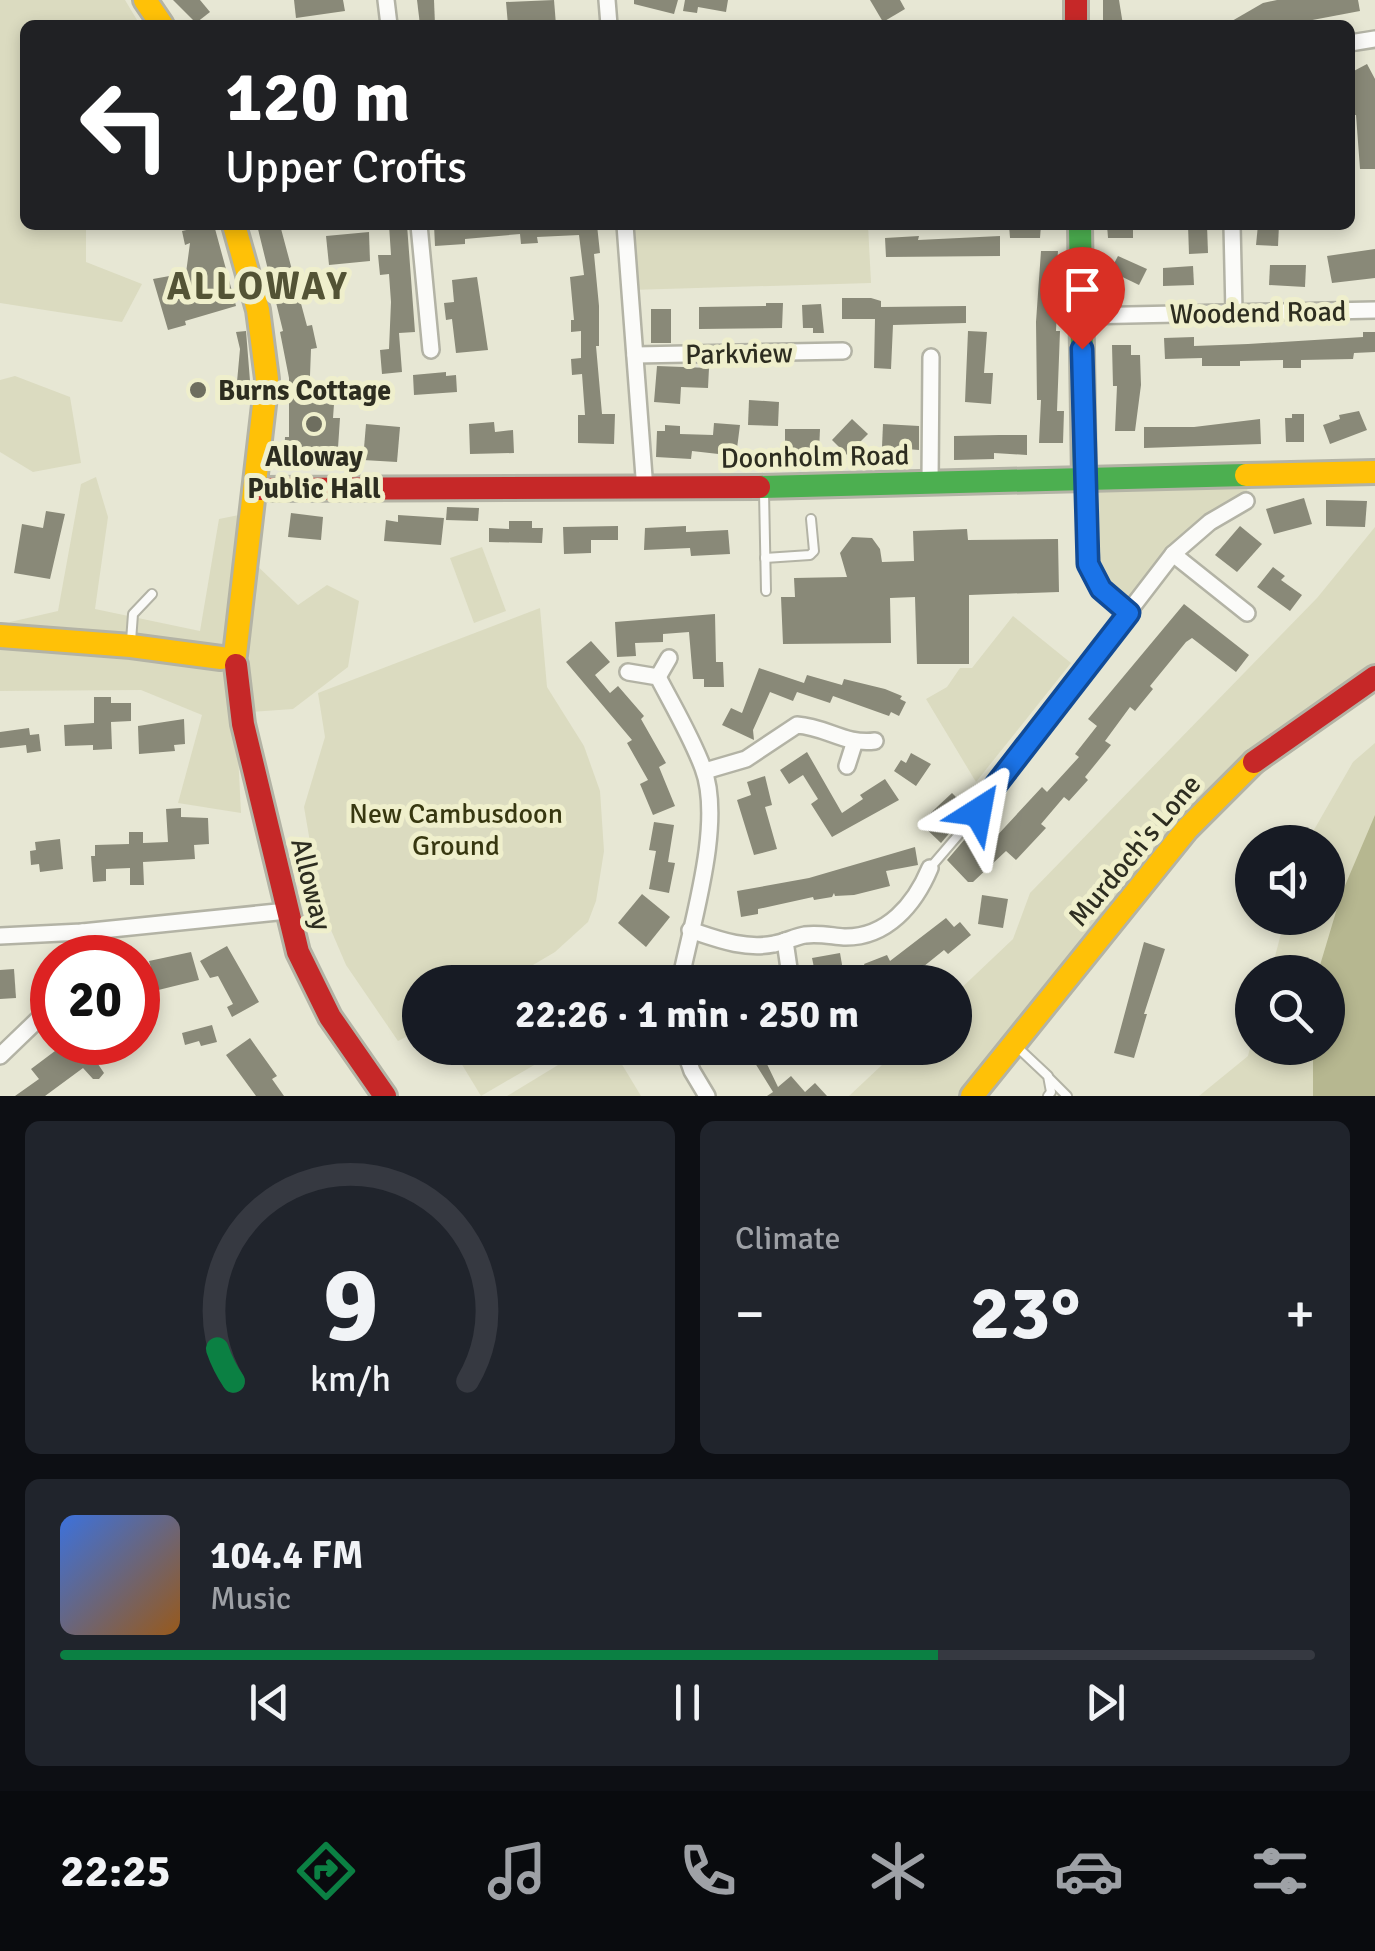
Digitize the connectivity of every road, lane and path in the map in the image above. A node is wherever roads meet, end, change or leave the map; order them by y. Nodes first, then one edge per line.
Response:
1 (235, 230) edge
2 (419, 230) edge
3 (625, 230) edge
4 (1080, 230) edge
5 (1232, 230) edge
6 (1375, 310) edge
7 (1234, 312) junction
8 (1081, 316) junction
9 (431, 350) dead end
10 (843, 351) dead end
11 (634, 354) junction
12 (931, 356) dead end
13 (1375, 472) edge
14 (1084, 480) junction
15 (930, 484) junction
16 (764, 488) junction
17 (256, 489) junction
18 (645, 490) junction
19 (1246, 501) dead end
20 (811, 519) dead end
21 (1172, 554) junction
22 (765, 558) junction
23 (766, 591) dead end
24 (152, 594) dead end
25 (1129, 613) junction
26 (1247, 613) dead end
27 (0, 636) edge
28 (131, 646) junction
29 (669, 658) dead end
30 (231, 659) junction
31 (628, 672) dead end
32 (658, 676) junction
33 (1375, 677) edge
34 (875, 741) dead end
35 (854, 744) junction
36 (847, 766) dead end
37 (705, 771) junction
38 (981, 804) joint
39 (930, 868) joint
40 (920, 892) junction
41 (937, 902) dead end
42 (287, 911) junction
43 (690, 930) junction
44 (82, 932) junction
45 (82, 935) edge
46 (0, 936) edge
47 (785, 941) junction
48 (683, 965) edge
49 (789, 965) edge
50 (30, 1027) edge
51 (1014, 1044) junction
52 (0, 1056) edge
53 (690, 1065) edge
54 (1048, 1076) junction
55 (385, 1096) edge
56 (706, 1096) edge
57 (972, 1096) edge
58 (1048, 1096) edge
59 (1067, 1096) edge

1 - 17 street, Alloway
2 - 9 street
3 - 11 street
4 - 8 street
5 - 7 street
6 - 7 street, Woodend Road
7 - 8 street, Woodend Road
8 - 14 street
10 - 11 street, Parkview
11 - 18 street
12 - 15 street
13 - 14 street, Doonholm Road
14 - 15 street, Doonholm Road
14 - 25 street
15 - 16 street, Doonholm Road
16 - 18 street, Doonholm Road
16 - 22 lane
17 - 18 street, Doonholm Road
17 - 30 street, Alloway
19 - 21 street
20 - 22 lane
21 - 25 street
21 - 26 street
22 - 23 lane
24 - 28 lane
25 - 38 street
27 - 28 street
28 - 30 street
29 - 32 street
30 - 42 street, Alloway
31 - 32 street
32 - 37 street
33 - 51 street, Murdoch's Lone
34 - 35 street
35 - 36 street
35 - 37 street
37 - 43 street
38 - 39 lane
39 - 40 street
40 - 41 street
40 - 47 street
42 - 44 street
42 - 55 street, Alloway
43 - 47 street
43 - 48 street
44 - 45 street
44 - 46 street
47 - 49 street
50 - 52 street
51 - 54 lane
51 - 57 street, Murdoch's Lone
53 - 56 street
54 - 58 lane
54 - 59 lane

